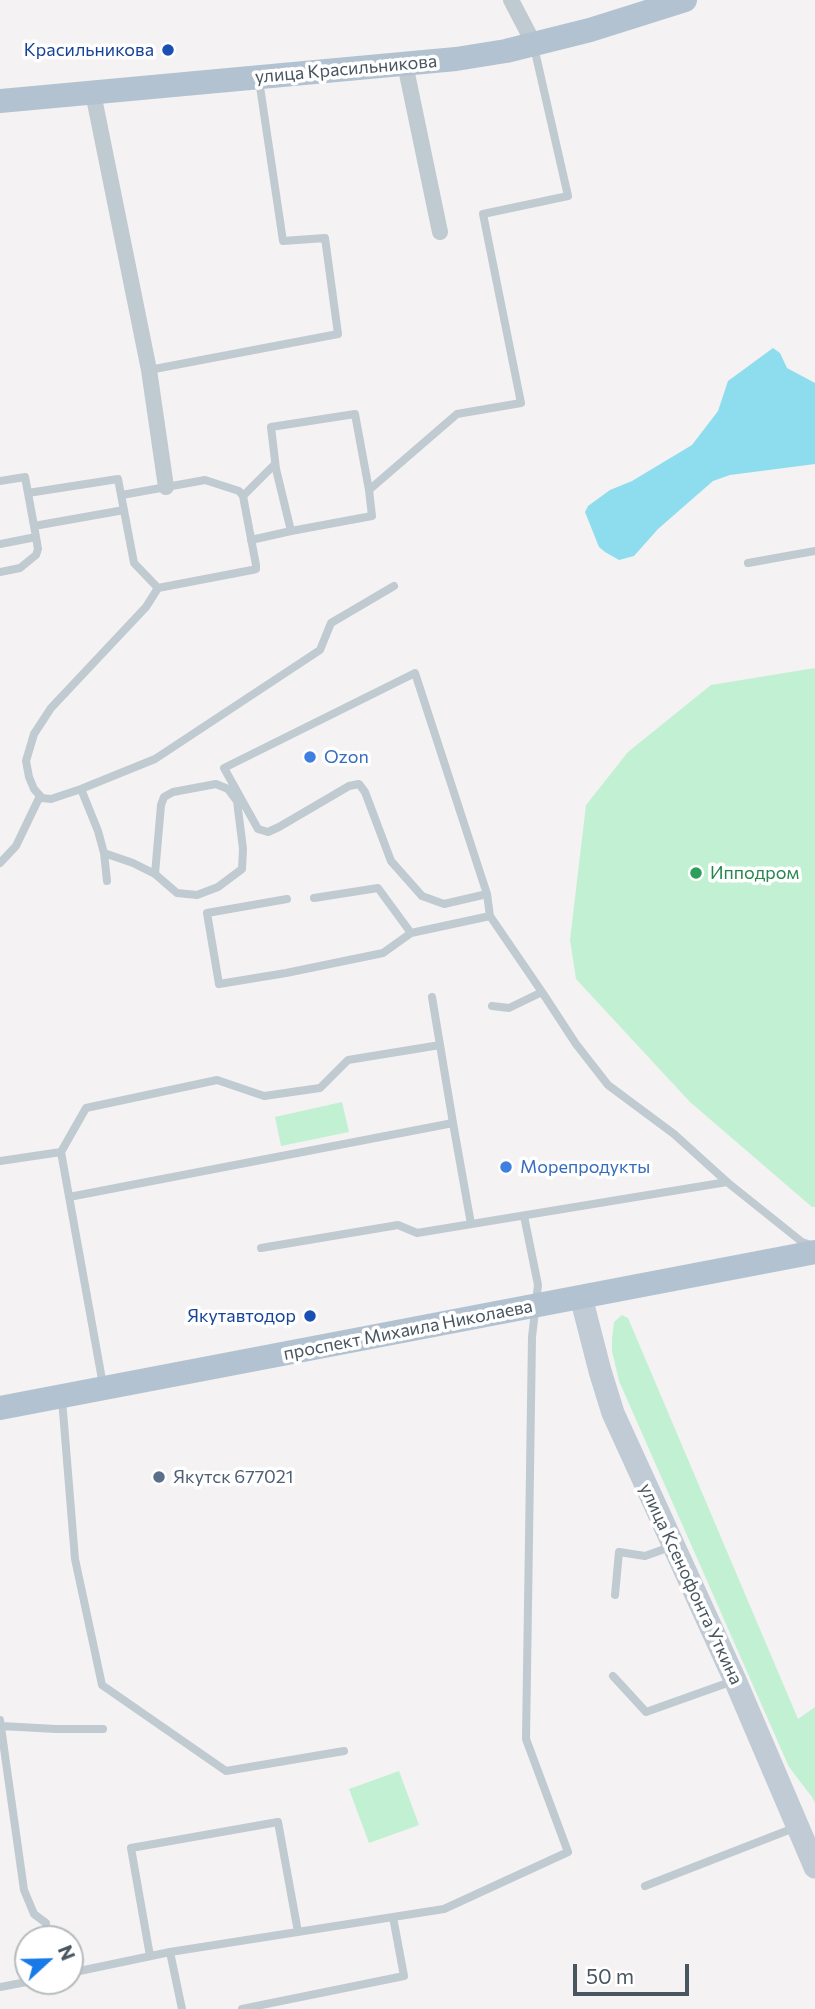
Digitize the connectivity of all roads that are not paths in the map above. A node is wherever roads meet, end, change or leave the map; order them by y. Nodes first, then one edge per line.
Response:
1 (511, 0) edge
2 (685, 0) edge
3 (534, 44) junction
4 (405, 64) junction
5 (259, 77) junction
6 (93, 93) junction
7 (0, 101) edge
8 (440, 232) dead end
9 (149, 370) junction
10 (275, 464) junction
11 (0, 481) edge
12 (166, 487) junction
13 (369, 491) junction
14 (28, 493) junction
15 (122, 495) junction
16 (243, 496) junction
17 (124, 510) junction
18 (34, 526) junction
19 (291, 531) junction
20 (36, 537) junction
21 (251, 540) junction
22 (0, 544) edge
23 (815, 551) edge
24 (748, 563) dead end
25 (0, 572) edge
26 (394, 586) dead end
27 (158, 588) junction
28 (81, 789) junction
29 (40, 796) junction
30 (104, 853) junction
31 (0, 863) edge
32 (155, 874) junction
33 (107, 881) dead end
34 (487, 894) junction
35 (314, 898) dead end
36 (286, 899) dead end
37 (490, 916) junction
38 (411, 933) junction
39 (542, 992) junction
40 (432, 997) dead end
41 (492, 1006) dead end
42 (440, 1045) junction
43 (453, 1124) junction
44 (61, 1152) junction
45 (0, 1161) edge
46 (727, 1182) junction
47 (69, 1197) junction
48 (524, 1216) junction
49 (471, 1224) junction
50 (815, 1247) edge
51 (261, 1248) dead end
52 (815, 1252) edge
53 (581, 1297) junction
54 (536, 1306) junction
55 (103, 1388) junction
56 (62, 1396) junction
57 (0, 1408) edge
58 (673, 1545) junction
59 (615, 1595) dead end
60 (613, 1676) dead end
61 (735, 1680) junction
62 (1, 1723) edge
63 (103, 1729) dead end
64 (344, 1751) dead end
65 (797, 1826) junction
66 (815, 1867) edge
67 (645, 1886) dead end
68 (393, 1917) junction
69 (46, 1923) dead end
70 (298, 1932) junction
71 (170, 1952) junction
72 (150, 1956) junction
73 (84, 1970) edge
74 (182, 2009) edge
75 (242, 2009) edge

1 - 3 street
2 - 3 main road, улица Красильникова
3 - 4 main road, улица Красильникова
3 - 13 lane
4 - 5 main road, улица Красильникова
4 - 8 street
5 - 6 main road, улица Красильникова
5 - 9 lane
6 - 7 main road, улица Красильникова
6 - 9 street
9 - 12 street
10 - 13 lane
10 - 16 lane
10 - 19 lane
11 - 14 lane
12 - 15 lane
12 - 16 lane
13 - 19 lane
14 - 15 lane
14 - 18 lane
15 - 17 lane
16 - 21 lane
17 - 18 lane
17 - 27 lane
18 - 20 lane
19 - 21 lane
20 - 22 lane
20 - 25 lane
21 - 27 lane
23 - 24 lane
26 - 28 lane
27 - 29 lane
28 - 29 lane
28 - 30 lane
29 - 31 lane
30 - 32 lane
30 - 33 lane
32 - 32 lane
34 - 34 lane
34 - 37 lane
35 - 38 lane
36 - 38 lane
37 - 38 lane
37 - 39 lane
39 - 41 lane
39 - 46 lane
40 - 42 lane
42 - 43 lane
42 - 44 lane
43 - 47 lane
43 - 49 lane
44 - 45 lane
44 - 47 lane
46 - 48 lane
46 - 50 lane
47 - 55 lane
48 - 49 lane
48 - 54 lane
49 - 51 lane
52 - 53 main road, проспект Михаила Николаева
53 - 54 main road, проспект Михаила Николаева
53 - 58 street, улица Ксенофонта Уткина
54 - 55 main road, проспект Михаила Николаева
54 - 68 lane
55 - 56 main road, проспект Михаила Николаева
56 - 57 main road, проспект Михаила Николаева
56 - 64 lane
58 - 59 lane
58 - 61 street, улица Ксенофонта Уткина
60 - 61 lane
61 - 65 street, улица Ксенофонта Уткина
62 - 63 lane
62 - 69 lane
65 - 66 street, улица Ксенофонта Уткина
65 - 67 lane
68 - 70 lane
68 - 75 lane
70 - 71 lane
70 - 72 lane
71 - 72 lane
71 - 74 lane
72 - 73 lane

